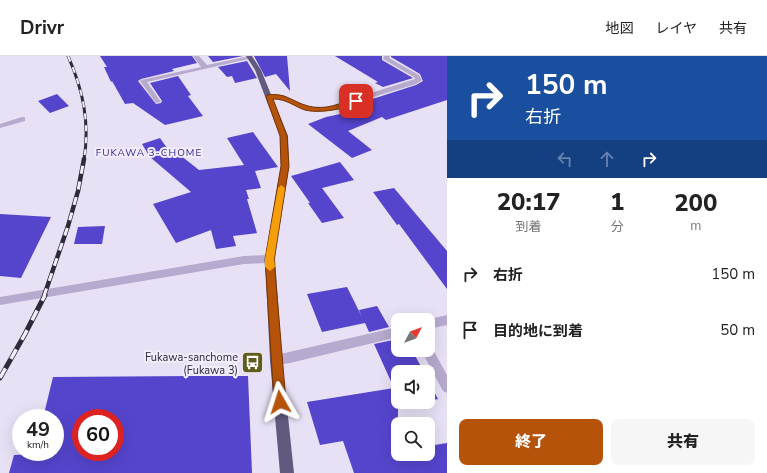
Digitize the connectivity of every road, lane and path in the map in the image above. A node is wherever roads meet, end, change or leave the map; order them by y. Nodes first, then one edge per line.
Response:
1 (196, 56) edge
2 (387, 56) edge
3 (250, 57) edge
4 (205, 67) junction
5 (269, 97) junction
6 (158, 102) dead end
7 (22, 119) dead end
8 (0, 126) edge
9 (270, 259) junction
10 (0, 301) edge
11 (447, 320) edge
12 (435, 323) edge
13 (391, 334) edge
14 (430, 357) edge
15 (276, 360) junction
16 (447, 387) edge
17 (287, 473) edge

1 - 4 street
2 - 5 street
3 - 4 street
3 - 5 main road
4 - 6 street
5 - 9 main road
7 - 8 street
9 - 10 street
9 - 15 main road
11 - 12 street
13 - 15 street
14 - 16 street
15 - 17 main road

